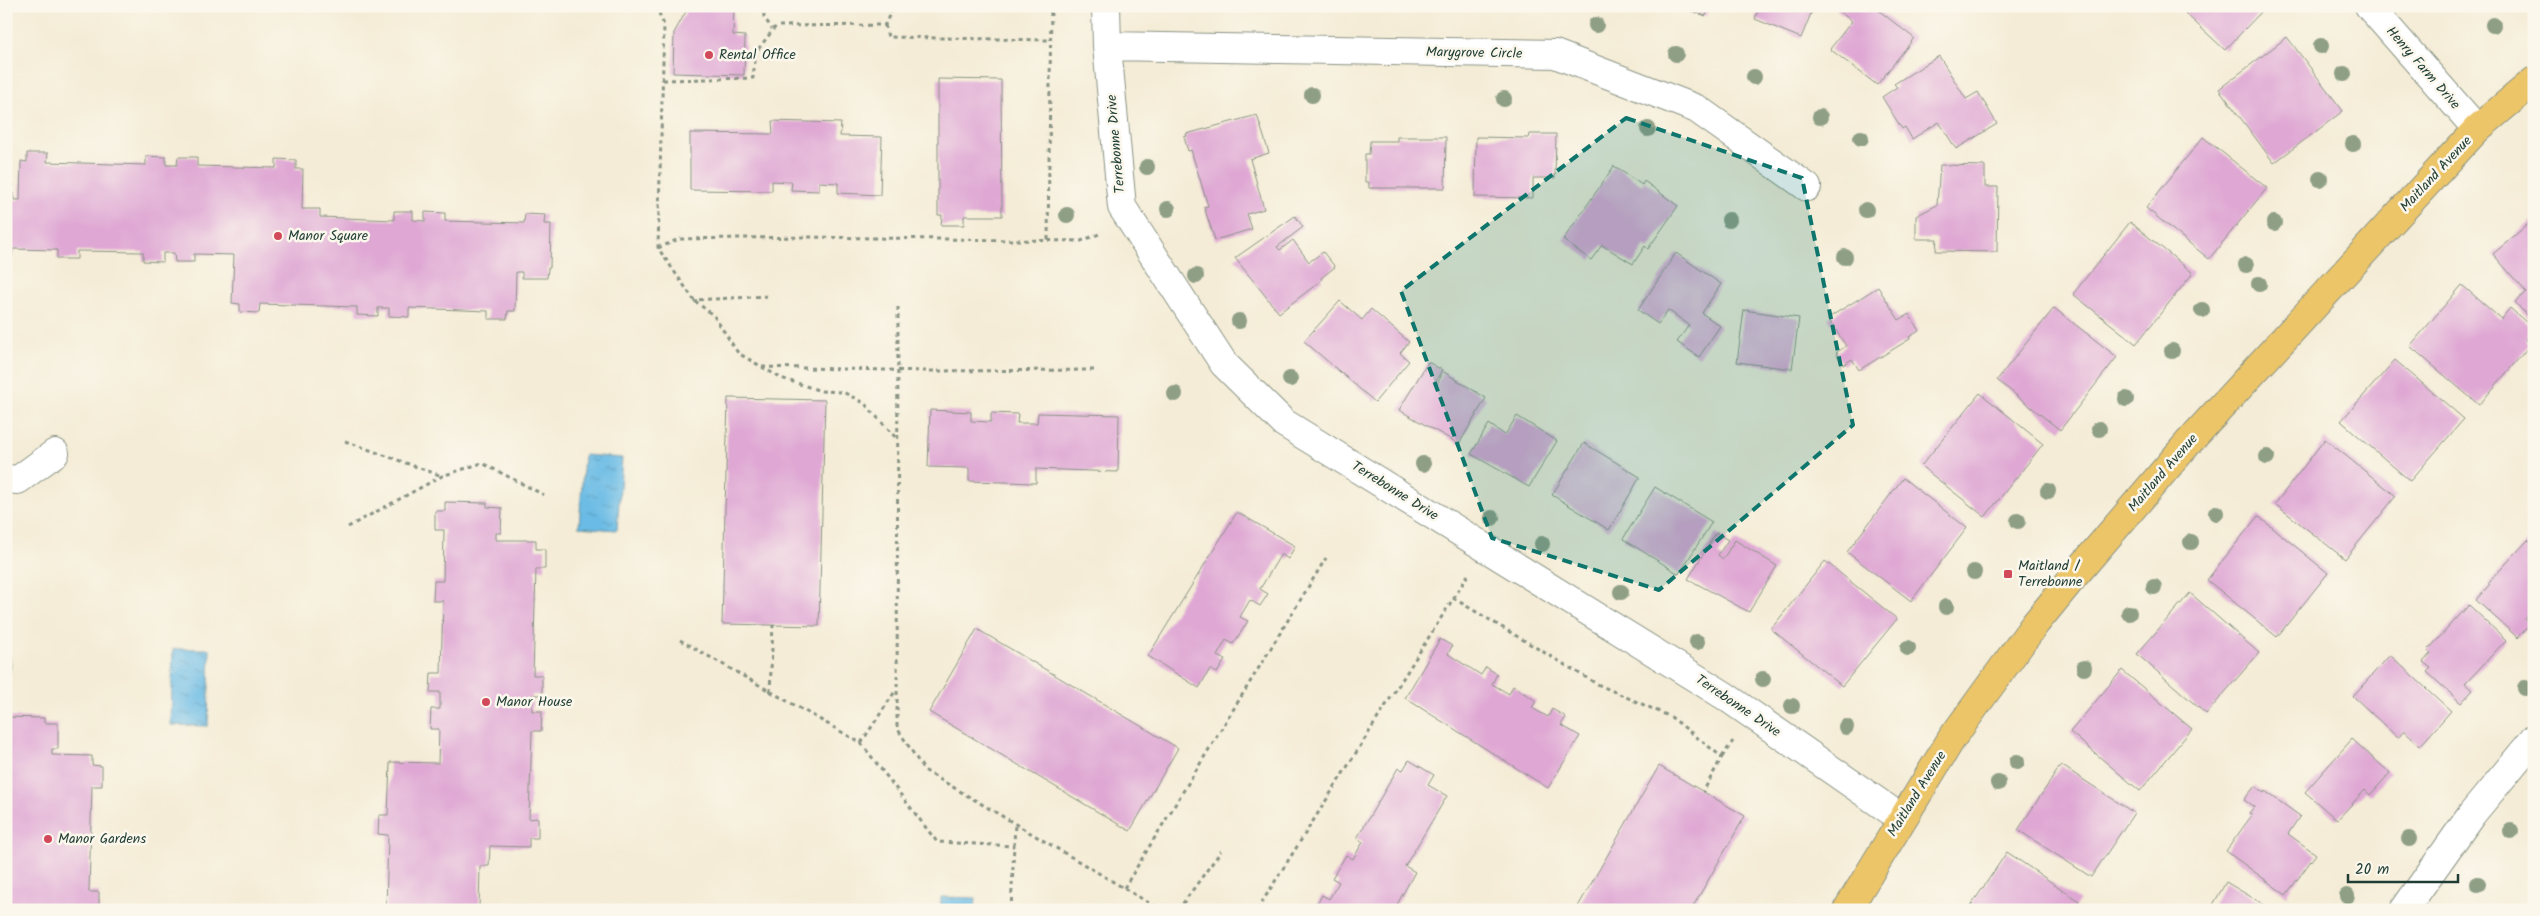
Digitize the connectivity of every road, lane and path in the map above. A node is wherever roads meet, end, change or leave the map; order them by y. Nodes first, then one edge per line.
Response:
1 (656, 6) edge
2 (764, 6) edge
3 (893, 6) edge
4 (1051, 6) edge
5 (1106, 6) edge
6 (2369, 6) edge
7 (884, 25) junction
8 (772, 29) junction
9 (1049, 40) junction
10 (1107, 46) junction
11 (663, 80) junction
12 (2534, 81) edge
13 (2477, 129) junction
14 (6, 183) edge
15 (14, 186) dead end
16 (1807, 187) dead end
17 (1132, 223) junction
18 (1048, 240) junction
19 (658, 248) junction
20 (770, 296) dead end
21 (694, 300) junction
22 (898, 307) dead end
23 (762, 367) junction
24 (898, 370) junction
25 (1098, 370) dead end
26 (345, 441) dead end
27 (898, 441) junction
28 (55, 453) dead end
29 (442, 476) junction
30 (6, 479) edge
31 (544, 495) dead end
32 (348, 527) dead end
33 (1485, 547) junction
34 (1326, 558) dead end
35 (1453, 598) junction
36 (773, 625) dead end
37 (680, 640) dead end
38 (896, 688) junction
39 (770, 692) junction
40 (1735, 737) dead end
41 (2534, 739) edge
42 (861, 744) junction
43 (1722, 757) junction
44 (1703, 792) dead end
45 (1901, 818) junction
46 (1015, 824) junction
47 (1014, 846) junction
48 (1221, 850) dead end
49 (1124, 888) junction
50 (1010, 910) edge
51 (1161, 910) edge
52 (1178, 910) edge
53 (1257, 910) edge
54 (1847, 910) edge
55 (2404, 910) edge

1 - 11 path
2 - 8 path
3 - 7 path
4 - 9 path
5 - 10 street, Terrebonne Drive
6 - 13 street, Henry Farm Drive
7 - 8 path
7 - 9 path
8 - 11 path
9 - 18 path
10 - 16 street, Marygrove Circle
10 - 17 street, Terrebonne Drive
11 - 19 path
12 - 13 main road, Maitland Avenue
13 - 45 main road, Maitland Avenue
14 - 15 path
17 - 18 path
17 - 33 street, Terrebonne Drive
18 - 19 path
19 - 21 path
20 - 21 path
21 - 23 path
22 - 24 path
23 - 24 path
23 - 27 path
24 - 25 path
24 - 27 path
26 - 29 path
27 - 38 path
28 - 30 street
29 - 31 path
29 - 32 path
33 - 35 path
33 - 45 street, Terrebonne Drive
34 - 49 path
35 - 43 path
35 - 53 path
36 - 39 path
37 - 39 path
38 - 42 path
38 - 46 path
39 - 42 path
40 - 43 path
41 - 55 street
42 - 47 path
43 - 44 path
45 - 54 main road, Maitland Avenue
46 - 47 path
46 - 49 path
47 - 50 path
48 - 52 path
49 - 51 path

